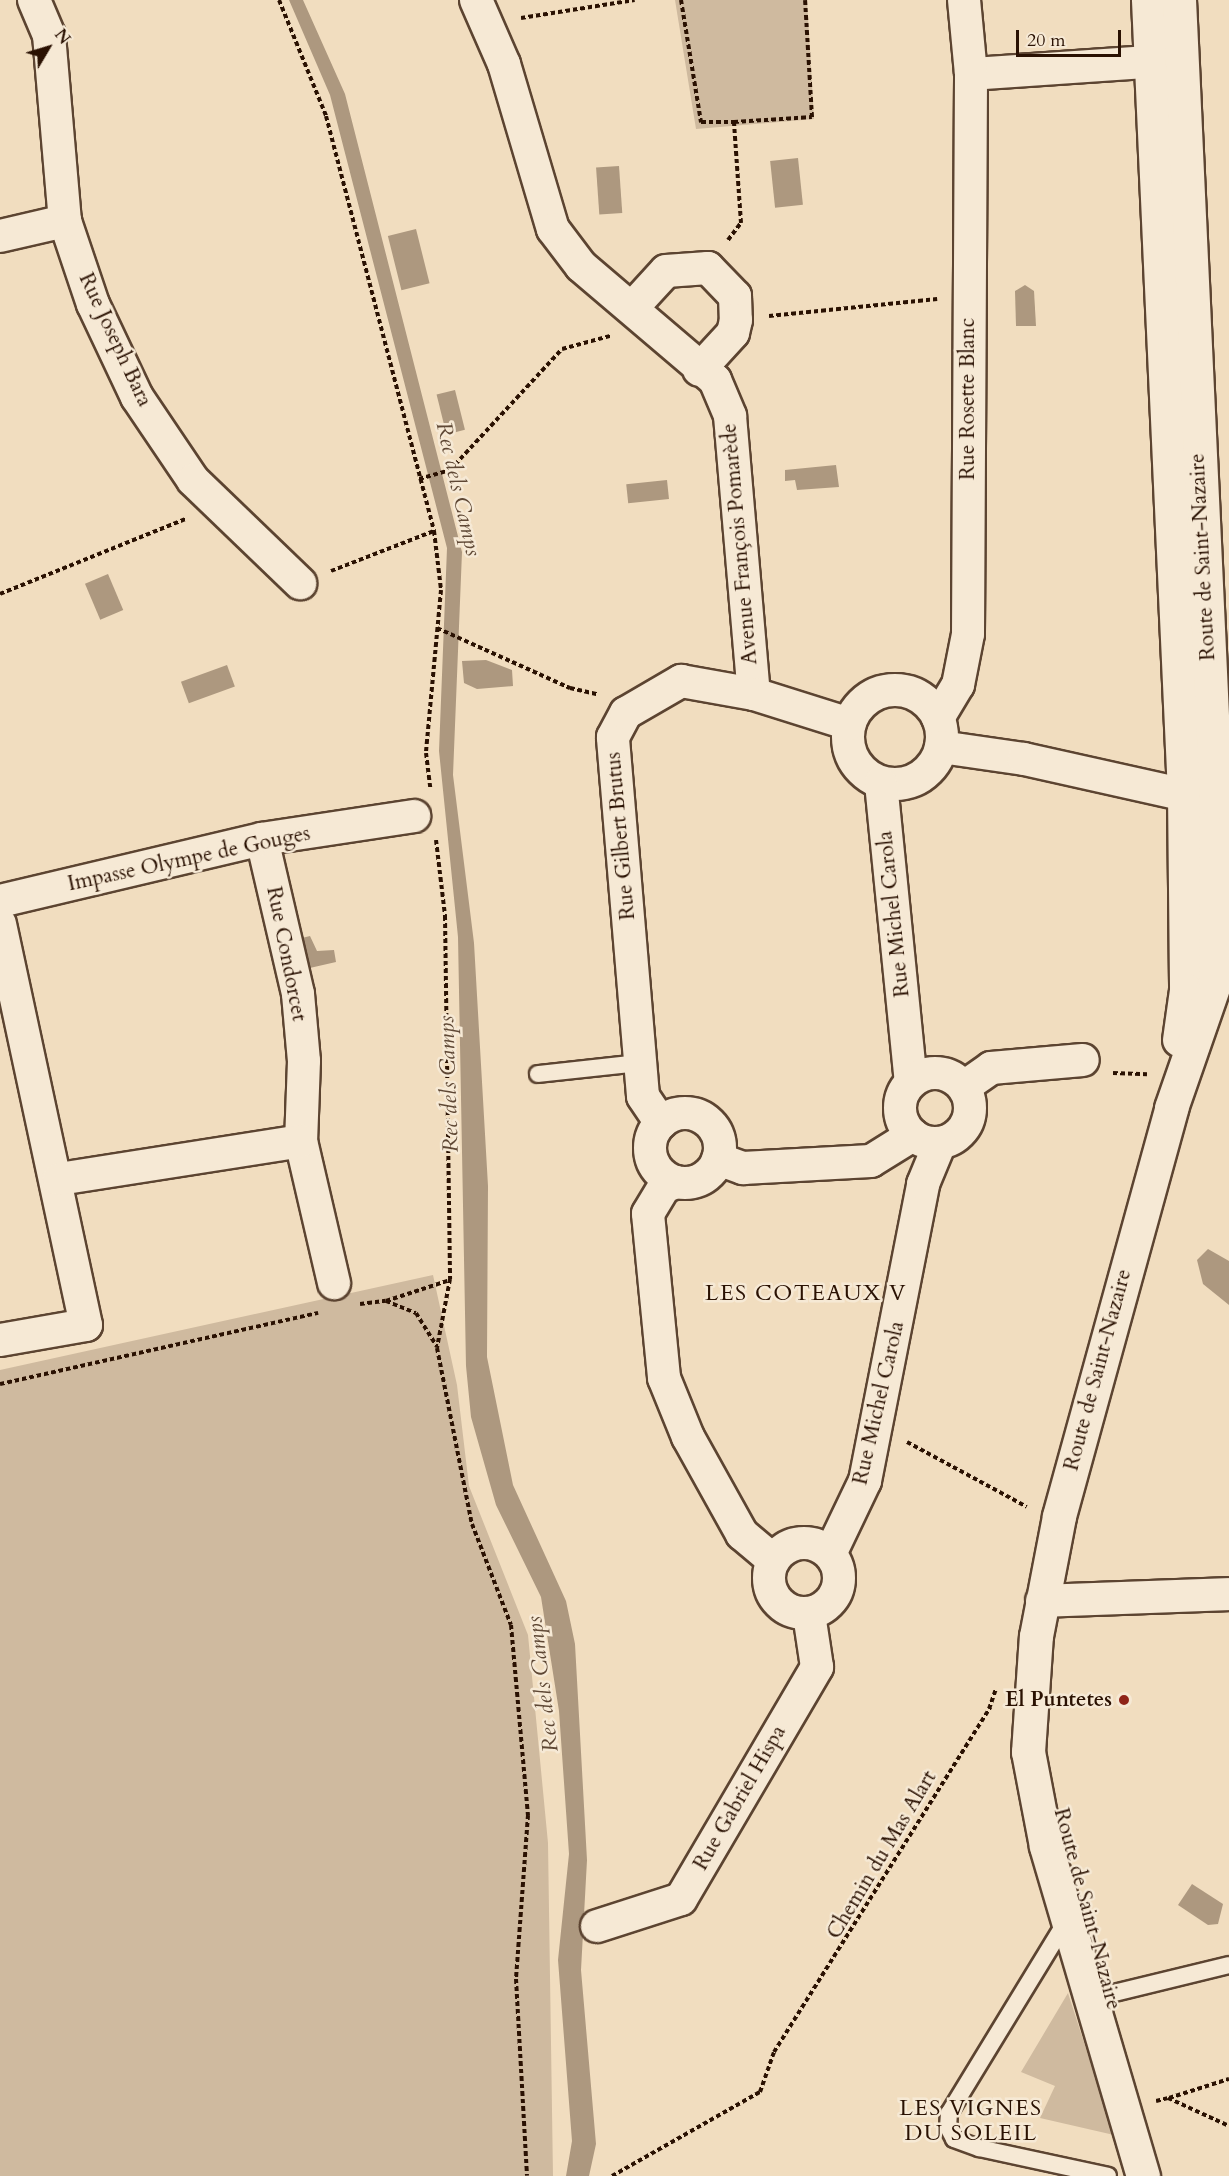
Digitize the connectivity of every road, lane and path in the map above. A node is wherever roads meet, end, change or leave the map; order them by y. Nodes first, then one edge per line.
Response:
1 (33, 0) edge
2 (279, 0) edge
3 (635, 0) edge
4 (681, 0) edge
5 (805, 0) edge
6 (964, 0) edge
7 (1148, 0) edge
8 (1179, 0) edge
9 (481, 12) edge
10 (1166, 60) junction
11 (971, 74) junction
12 (734, 122) junction
13 (65, 221) junction
14 (0, 236) edge
15 (708, 268) junction
16 (968, 296) junction
17 (642, 317) junction
18 (735, 320) junction
19 (699, 370) junction
20 (419, 479) junction
21 (217, 506) junction
22 (434, 531) junction
23 (300, 583) joint
24 (0, 594) edge
25 (438, 628) junction
26 (754, 694) junction
27 (639, 702) junction
28 (849, 724) junction
29 (939, 732) junction
30 (881, 783) junction
31 (1184, 792) junction
32 (1223, 804) edge
33 (427, 813) junction
34 (262, 839) junction
35 (0, 901) edge
36 (0, 924) edge
37 (1083, 1060) joint
38 (640, 1063) junction
39 (538, 1074) dead end
40 (1153, 1074) dead end
41 (911, 1082) junction
42 (964, 1087) junction
43 (1171, 1107) junction
44 (661, 1123) junction
45 (926, 1139) junction
46 (301, 1141) junction
47 (718, 1159) junction
48 (59, 1179) junction
49 (676, 1182) junction
50 (450, 1279) junction
51 (336, 1300) junction
52 (386, 1301) junction
53 (0, 1340) edge
54 (437, 1346) junction
55 (0, 1384) edge
56 (877, 1426) junction
57 (1038, 1512) dead end
58 (830, 1554) junction
59 (773, 1560) junction
60 (1229, 1594) edge
61 (1042, 1601) junction
62 (809, 1614) junction
63 (1036, 1636) junction
64 (1007, 1681) dead end
65 (1067, 1919) junction
66 (597, 1926) dead end
67 (1229, 1965) edge
68 (1110, 1994) junction
69 (1229, 2079) edge
70 (1156, 2101) junction
71 (1229, 2126) edge
72 (527, 2176) edge
73 (612, 2176) edge
74 (1108, 2176) edge
75 (1143, 2176) edge
76 (1165, 2176) edge

1 - 13 street, Rue Joseph Bara
2 - 20 path
3 - 9 path
4 - 12 path
5 - 12 path
6 - 11 street
7 - 10 street, Route de Saint-Nazaire
8 - 10 street, Route de Saint-Nazaire
9 - 17 street, Avenue François Pomarède
10 - 11 street
10 - 31 street, Route de Saint-Nazaire
10 - 32 street, Route de Saint-Nazaire
11 - 16 street, Rue Rosette Blanc
12 - 15 path
13 - 14 street
13 - 21 street, Rue Joseph Bara
15 - 17 street
15 - 18 street
16 - 18 path
16 - 29 street, Rue Rosette Blanc
17 - 19 street, Avenue François Pomarède
17 - 20 path
18 - 19 street
19 - 26 street, Avenue François Pomarède
20 - 22 path
21 - 23 street, Rue Joseph Bara
21 - 24 path
22 - 23 path
22 - 25 path
25 - 27 path
25 - 33 path
26 - 27 street, Rue Gilbert Brutus
26 - 28 street, Rue Gilbert Brutus
27 - 38 street, Rue Gilbert Brutus
28 - 29 street
28 - 30 street
29 - 30 street
29 - 31 street
30 - 41 street, Rue Michel Carola
31 - 32 street
31 - 43 street, Route de Saint-Nazaire
32 - 43 street, Route de Saint-Nazaire
33 - 34 street, Impasse Olympe de Gouges
33 - 50 path
34 - 35 street, Impasse Olympe de Gouges
34 - 46 street, Rue Condorcet
36 - 48 street
37 - 40 path
37 - 42 street
38 - 39 lane
38 - 44 street, Rue Gilbert Brutus
41 - 42 street
41 - 45 street
42 - 45 street
43 - 61 street, Route de Saint-Nazaire
44 - 47 street
44 - 49 street
45 - 47 street
45 - 56 street, Rue Michel Carola
46 - 48 street
46 - 51 street, Rue Condorcet
47 - 49 street
48 - 53 street
49 - 59 street
50 - 52 path
50 - 54 path
51 - 52 path
51 - 55 path
52 - 54 path
54 - 72 path
56 - 57 path
56 - 58 street, Rue Michel Carola
58 - 59 street
58 - 62 street
59 - 62 street
60 - 61 street
61 - 63 street, Route de Saint-Nazaire
62 - 66 street, Rue Gabriel Hispa
63 - 65 street, Route de Saint-Nazaire
63 - 68 street, Route de Saint-Nazaire
64 - 73 path, Chemin du Mas Alart
65 - 74 lane
65 - 75 street, Route de Saint-Nazaire
67 - 68 lane
68 - 70 street, Route de Saint-Nazaire
69 - 70 path
70 - 71 path
70 - 76 street, Route de Saint-Nazaire

